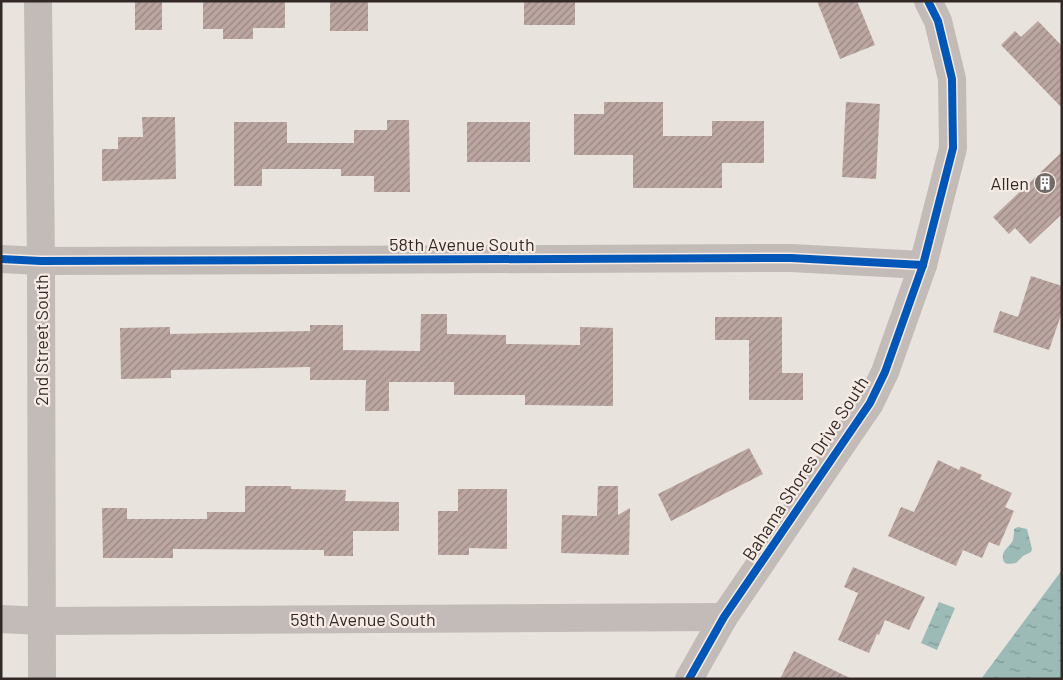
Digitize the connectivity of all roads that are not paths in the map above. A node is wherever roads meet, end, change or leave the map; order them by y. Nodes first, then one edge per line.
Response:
1 (38, 1) edge
2 (928, 1) edge
3 (1, 259) edge
4 (41, 261) junction
5 (923, 265) junction
6 (724, 616) junction
7 (1, 619) edge
8 (42, 621) junction
9 (42, 679) edge
10 (689, 679) edge

1 - 4 street, 2nd Street South
2 - 5 street, Bahama Shores Drive South
3 - 4 street, 58th Avenue South
4 - 5 street, 58th Avenue South
4 - 8 street, 2nd Street South
5 - 6 street, Bahama Shores Drive South
6 - 8 street, 59th Avenue South
6 - 10 street, Bahama Shores Drive South
7 - 8 street, 59th Avenue South
8 - 9 street, 2nd Street South

